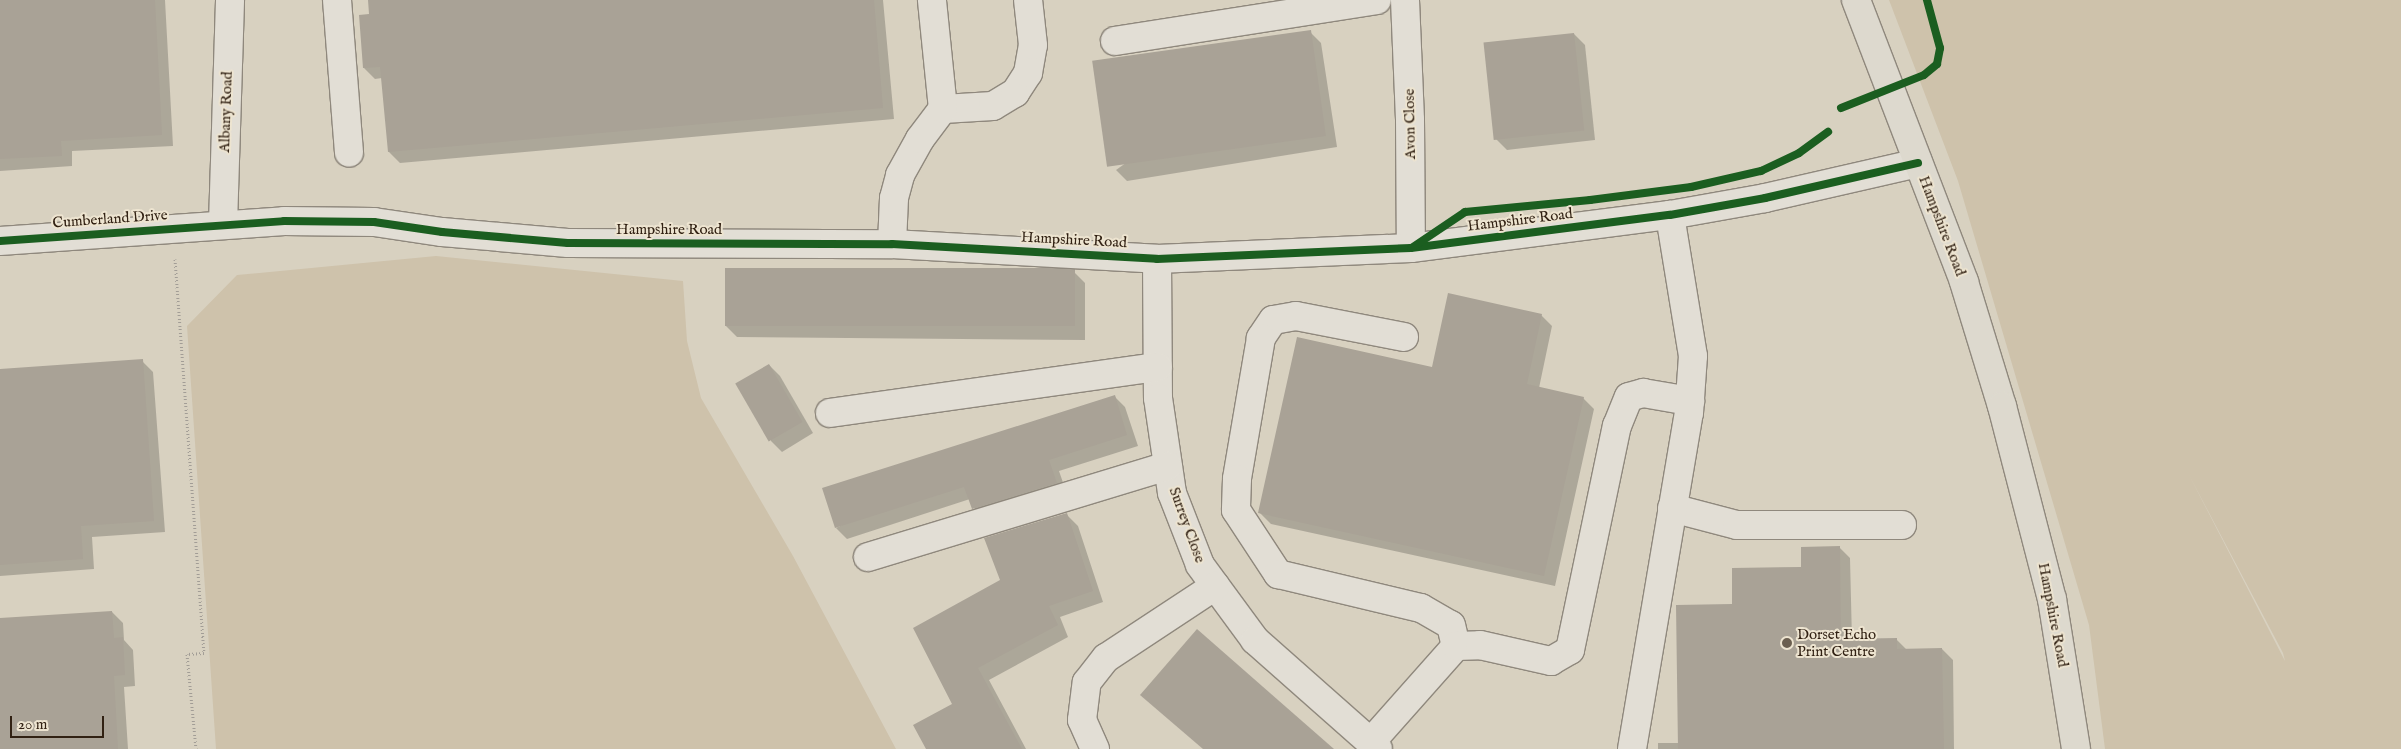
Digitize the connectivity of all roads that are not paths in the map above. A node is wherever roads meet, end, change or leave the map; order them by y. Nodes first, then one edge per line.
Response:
1 (230, 0) edge
2 (337, 0) edge
3 (932, 0) edge
4 (1028, 0) edge
5 (1377, 0) edge
6 (1405, 0) edge
7 (1856, 0) edge
8 (1115, 42) dead end
9 (942, 109) junction
10 (349, 153) dead end
11 (1918, 163) junction
12 (1670, 215) junction
13 (223, 224) junction
14 (0, 241) edge
15 (892, 244) junction
16 (1411, 248) junction
17 (1157, 259) junction
18 (1404, 337) dead end
19 (1158, 367) junction
20 (1690, 401) junction
21 (830, 413) dead end
22 (1168, 466) junction
23 (1672, 508) junction
24 (1902, 525) dead end
25 (868, 557) dead end
26 (1215, 586) junction
27 (1456, 646) junction
28 (1374, 746) edge
29 (1095, 749) edge
30 (1632, 749) edge
31 (2076, 749) edge

1 - 13 street, Albany Road
2 - 10 street
3 - 9 street
4 - 9 street
5 - 8 street
6 - 16 street, Avon Close
7 - 11 main road
9 - 15 street
11 - 12 street, Hampshire Road
11 - 31 main road, Hampshire Road
12 - 16 street, Hampshire Road
12 - 20 street
13 - 14 street, Cumberland Drive
13 - 15 street, Hampshire Road
15 - 17 street, Hampshire Road
16 - 17 street, Hampshire Road
17 - 19 street, Surrey Close
18 - 27 street
19 - 21 street
19 - 22 street, Surrey Close
20 - 23 street
20 - 27 street
22 - 25 street
22 - 26 street, Surrey Close
23 - 24 street
23 - 30 street
26 - 28 street, Surrey Close
26 - 29 street
27 - 28 street

